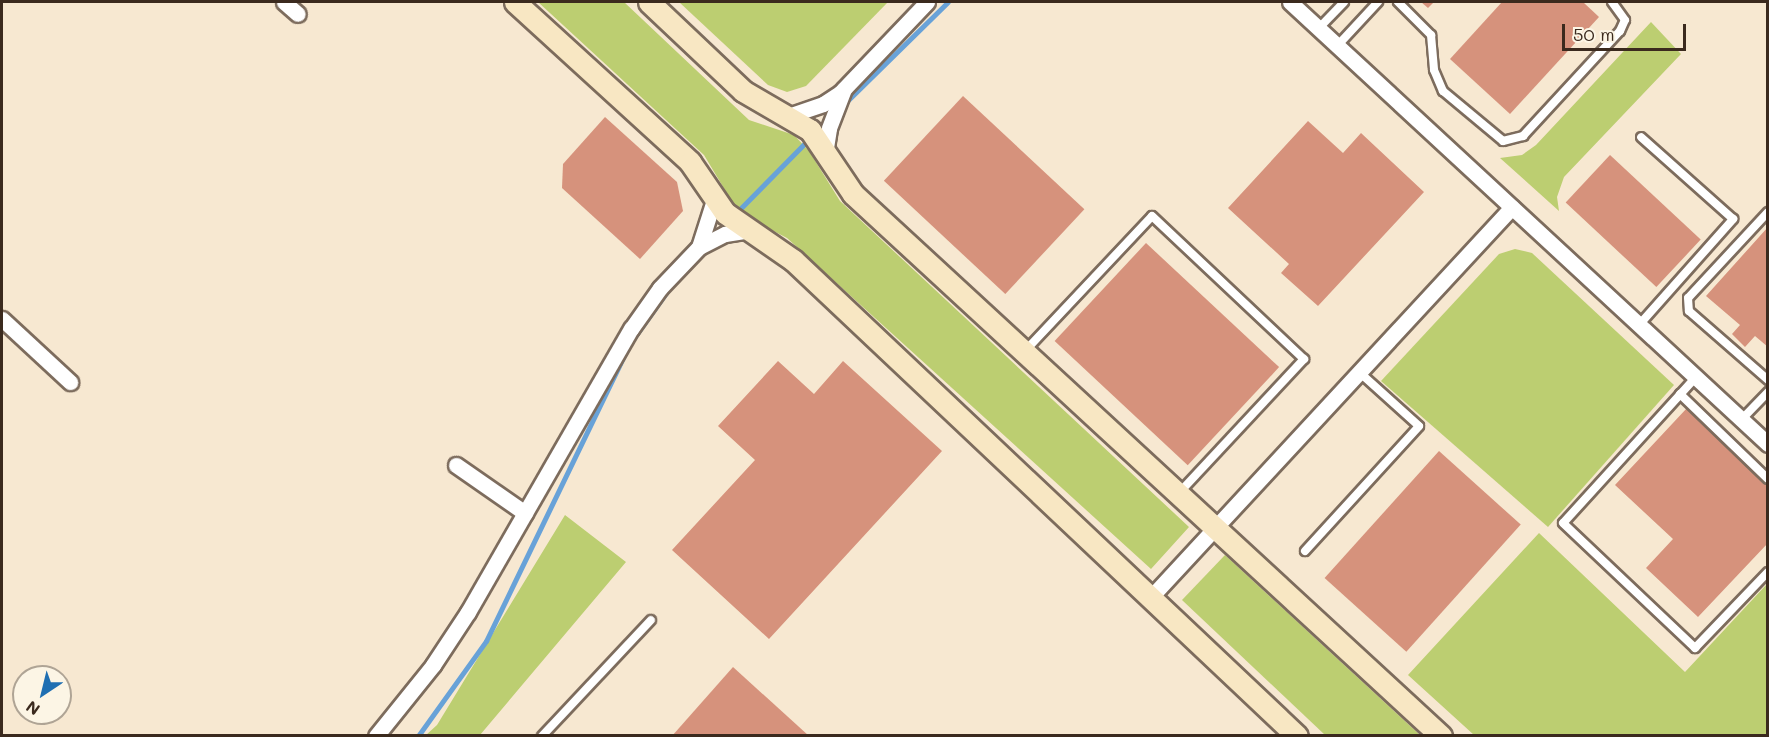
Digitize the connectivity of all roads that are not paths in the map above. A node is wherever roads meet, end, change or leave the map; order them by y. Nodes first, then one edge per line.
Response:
1 (284, 2) edge
2 (515, 2) edge
3 (649, 2) edge
4 (927, 2) edge
5 (1290, 2) edge
6 (1344, 2) edge
7 (1378, 2) edge
8 (1398, 2) edge
9 (1612, 2) edge
10 (298, 14) dead end
11 (1319, 28) junction
12 (1338, 45) junction
13 (844, 89) junction
14 (785, 117) junction
15 (1641, 137) dead end
16 (825, 154) junction
17 (715, 197) junction
18 (1512, 207) junction
19 (1767, 212) edge
20 (749, 230) junction
21 (699, 247) junction
22 (2, 319) edge
23 (1639, 325) junction
24 (1024, 352) junction
25 (1359, 372) junction
26 (1696, 377) junction
27 (1767, 380) edge
28 (70, 382) dead end
29 (1767, 392) edge
30 (1680, 394) junction
31 (1741, 420) junction
32 (1767, 444) edge
33 (456, 465) dead end
34 (1767, 479) edge
35 (1178, 493) junction
36 (525, 513) junction
37 (1214, 527) junction
38 (1305, 551) dead end
39 (1767, 572) edge
40 (1151, 597) junction
41 (651, 620) dead end
42 (376, 735) edge
43 (542, 735) edge
44 (1297, 735) edge
45 (1441, 735) edge

1 - 10 street
2 - 17 street
3 - 14 street
4 - 13 street
5 - 11 street
6 - 11 lane
7 - 12 lane
8 - 9 lane
11 - 12 street
12 - 18 street
13 - 14 street
13 - 16 street
14 - 16 street
15 - 23 lane
16 - 24 street
17 - 20 street
17 - 21 street
18 - 23 street
18 - 25 street
19 - 27 lane
20 - 21 street
20 - 40 street
21 - 36 street
22 - 28 street
23 - 26 street
24 - 35 street
24 - 35 lane
25 - 37 street
25 - 38 lane
26 - 30 lane
26 - 31 street
29 - 31 lane
30 - 34 lane
30 - 39 lane
31 - 32 street
33 - 36 street
35 - 37 street
36 - 42 street
37 - 40 street
37 - 45 street
40 - 44 street
41 - 43 lane

